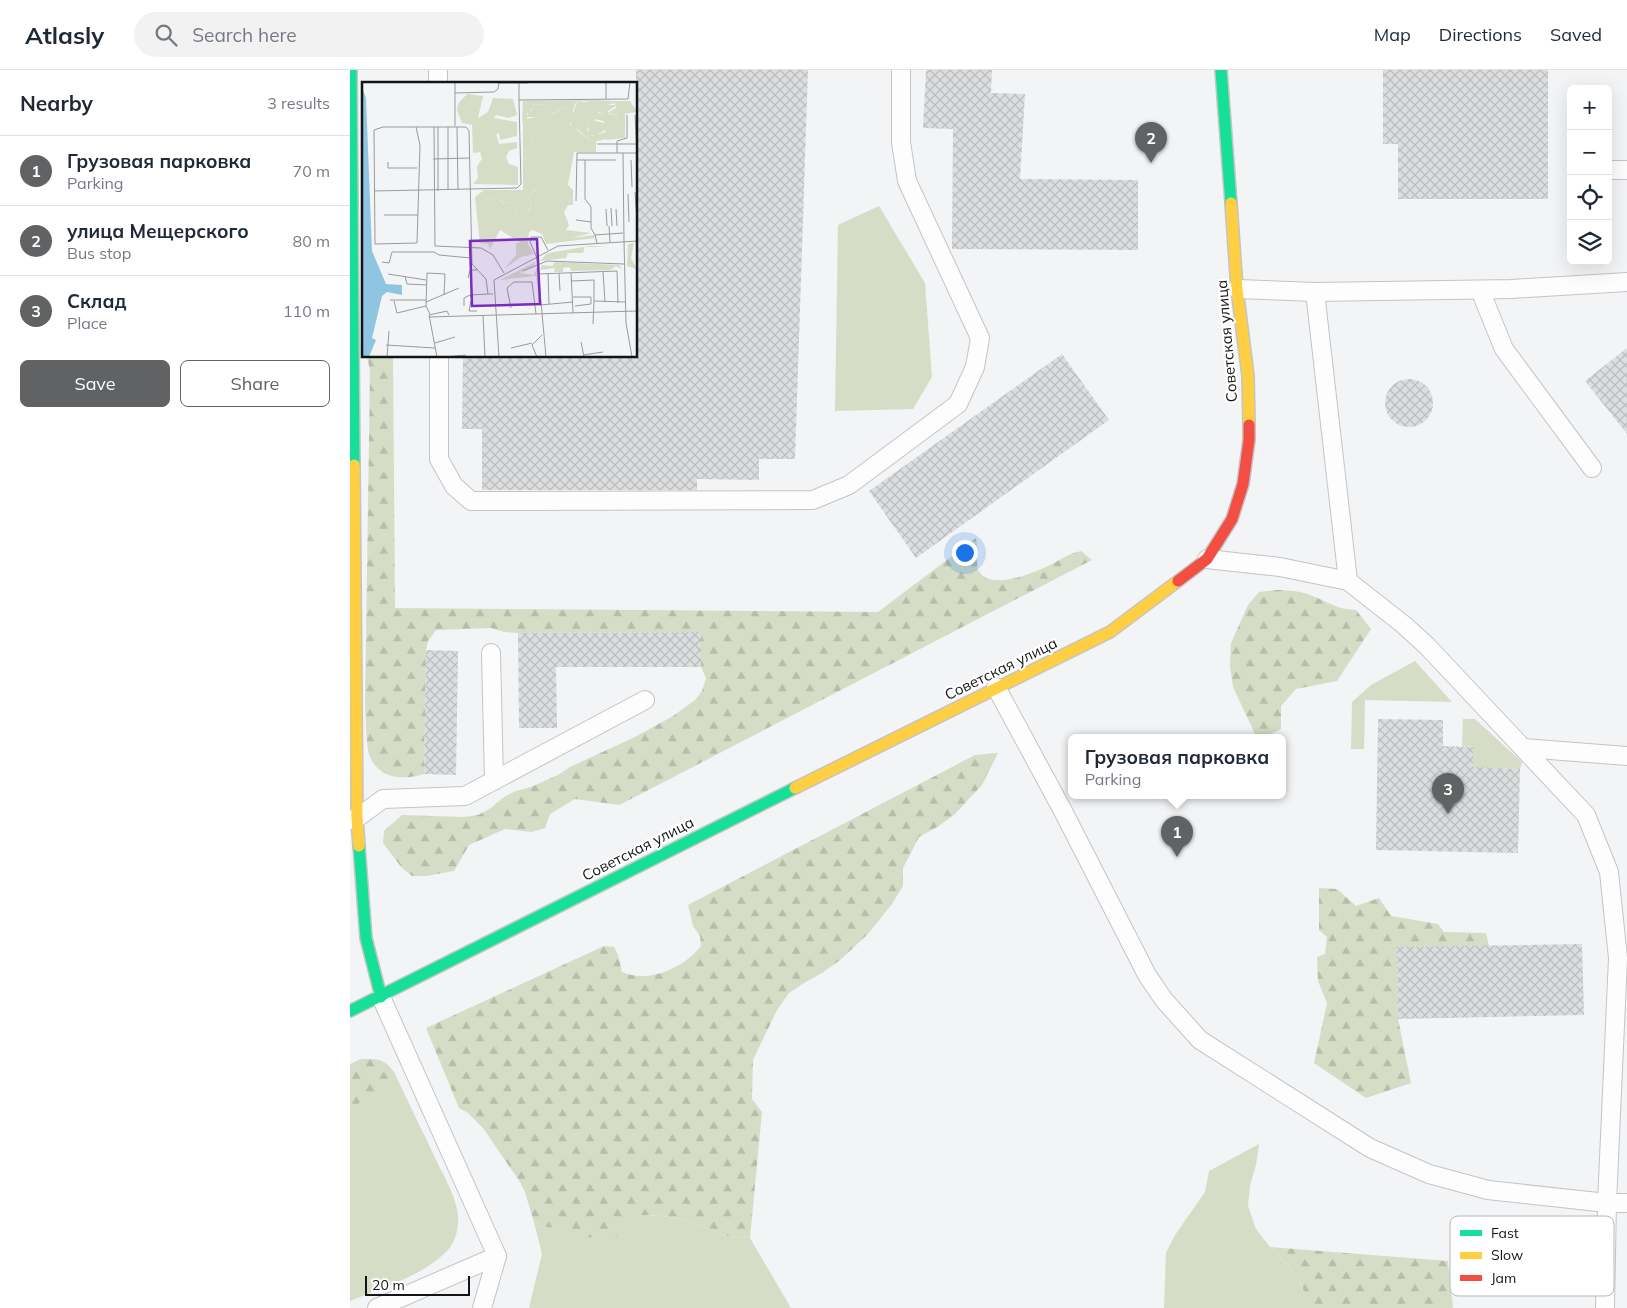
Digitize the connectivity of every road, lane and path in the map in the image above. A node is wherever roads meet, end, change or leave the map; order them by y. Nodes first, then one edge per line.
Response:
1 (351, 70) edge
2 (901, 70) edge
3 (1221, 70) edge
4 (1612, 170) edge
5 (1627, 170) edge
6 (1627, 282) edge
7 (1237, 289) junction
8 (1480, 290) junction
9 (1315, 292) junction
10 (439, 358) edge
11 (1592, 468) dead end
12 (1207, 559) junction
13 (1348, 581) junction
14 (490, 653) dead end
15 (996, 687) junction
16 (645, 700) dead end
17 (1523, 748) junction
18 (1627, 756) edge
19 (494, 781) junction
20 (353, 819) edge
21 (1622, 985) edge
22 (381, 997) junction
23 (350, 1011) edge
24 (1607, 1203) junction
25 (1627, 1204) edge
26 (1607, 1216) edge
27 (496, 1256) junction
28 (481, 1307) edge
29 (376, 1308) edge

1 - 20 main road
2 - 10 lane
3 - 7 main road, Советская улица
4 - 5 lane
6 - 8 lane
7 - 9 lane
7 - 12 main road, Советская улица
8 - 9 lane
8 - 11 lane
9 - 13 lane
12 - 13 lane
12 - 15 main road, Советская улица
13 - 17 lane
14 - 19 lane
15 - 22 main road, Советская улица
15 - 24 lane
16 - 19 lane
17 - 18 lane
17 - 21 lane
19 - 20 lane
20 - 22 main road
21 - 24 lane
22 - 23 main road, Советская улица
22 - 27 lane
24 - 25 lane
24 - 26 lane
27 - 28 lane
27 - 29 lane

